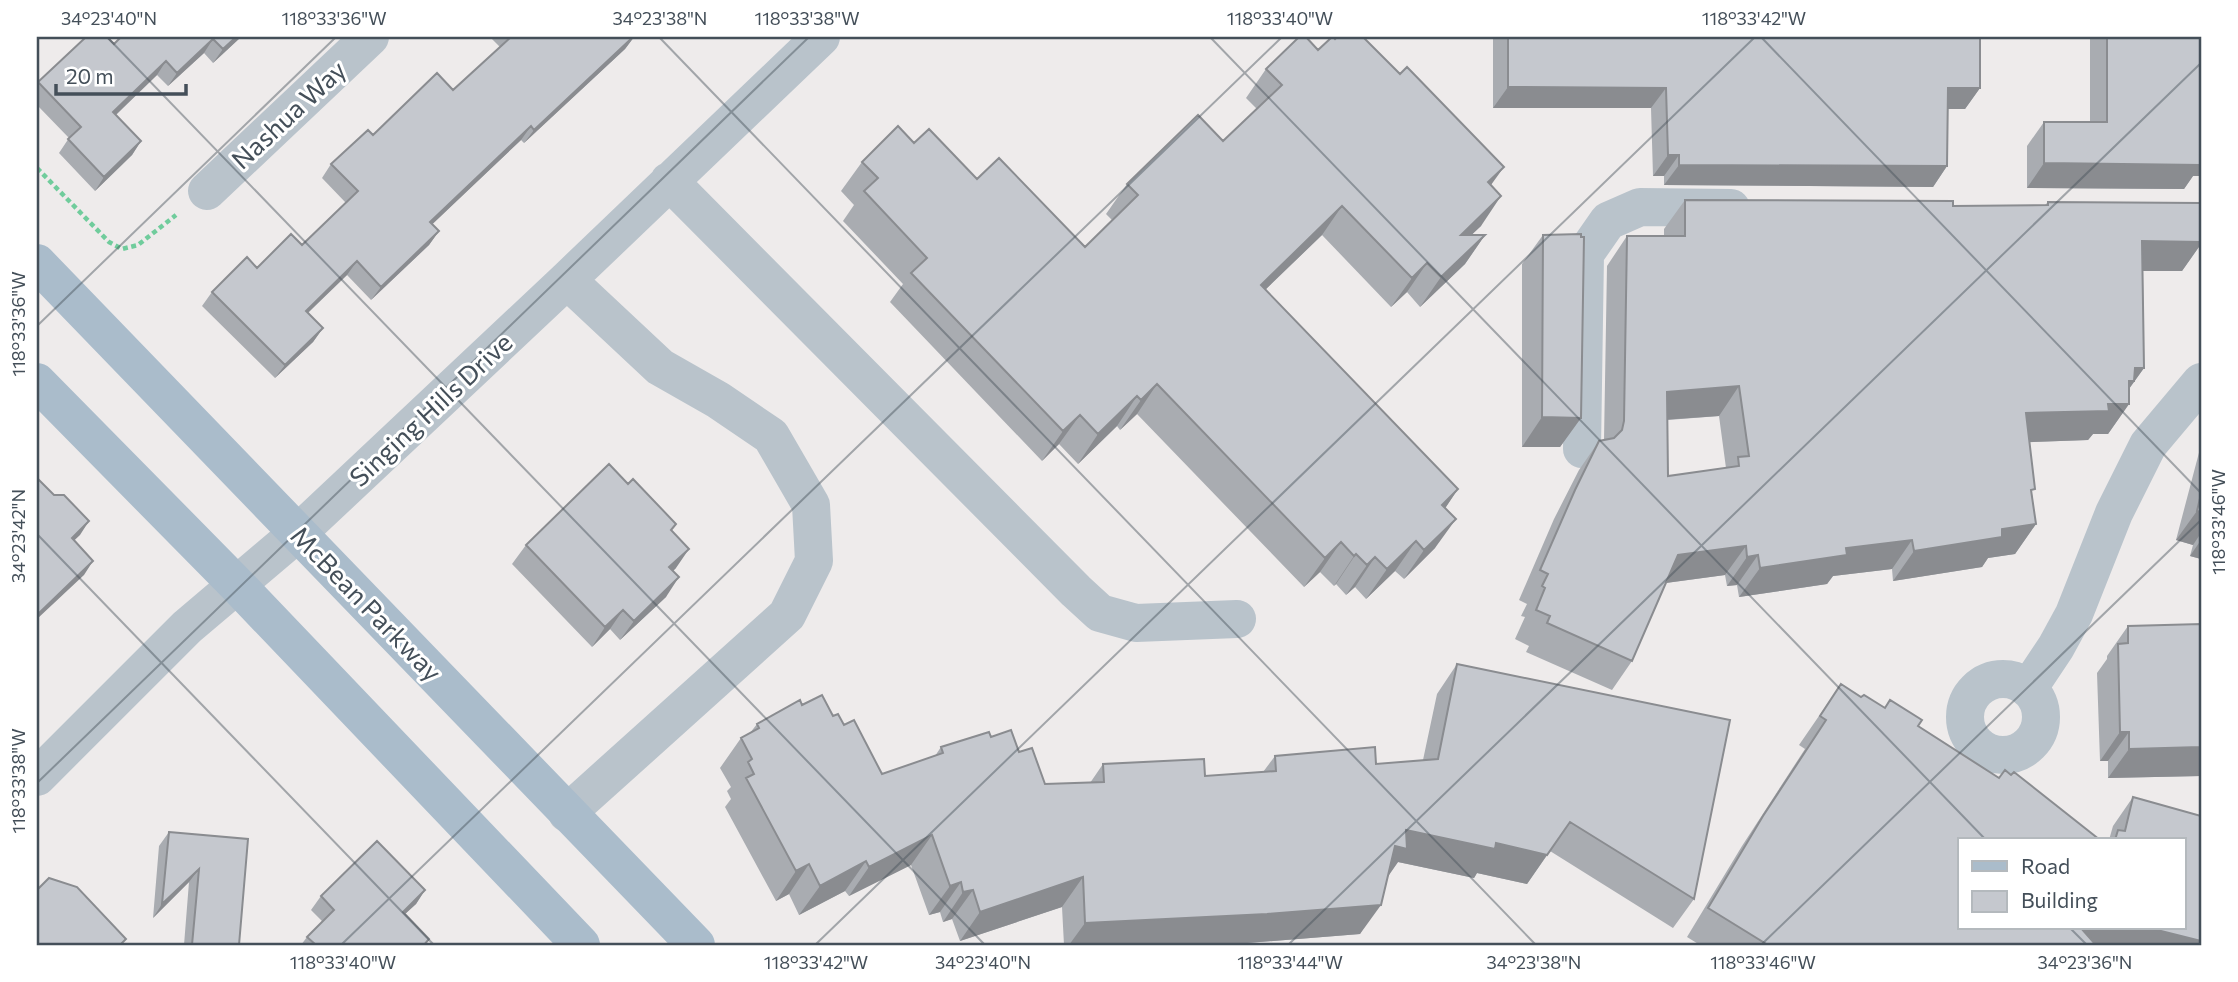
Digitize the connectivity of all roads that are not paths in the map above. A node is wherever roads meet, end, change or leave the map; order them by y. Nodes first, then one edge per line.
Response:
1 (370, 37) edge
2 (821, 37) edge
3 (669, 181) junction
4 (207, 191) road end
5 (1763, 208) edge
6 (37, 263) edge
7 (567, 280) junction
8 (37, 382) edge
9 (2201, 382) edge
10 (1582, 449) edge
11 (299, 532) junction
12 (237, 585) junction
13 (1237, 619) dead end
14 (2028, 689) dead end
15 (37, 777) edge
16 (567, 813) junction
17 (581, 945) edge
18 (696, 945) edge

1 - 4 street, Nashua Way
2 - 3 street, Singing Hills Drive
3 - 7 street, Singing Hills Drive
3 - 13 street
5 - 10 street
6 - 11 main road, McBean Parkway
7 - 11 street, Singing Hills Drive
7 - 16 street
8 - 12 main road
9 - 14 street
11 - 12 street, Singing Hills Drive
11 - 16 main road, McBean Parkway
12 - 15 street, Singing Hills Drive
12 - 17 main road
16 - 18 main road, McBean Parkway

